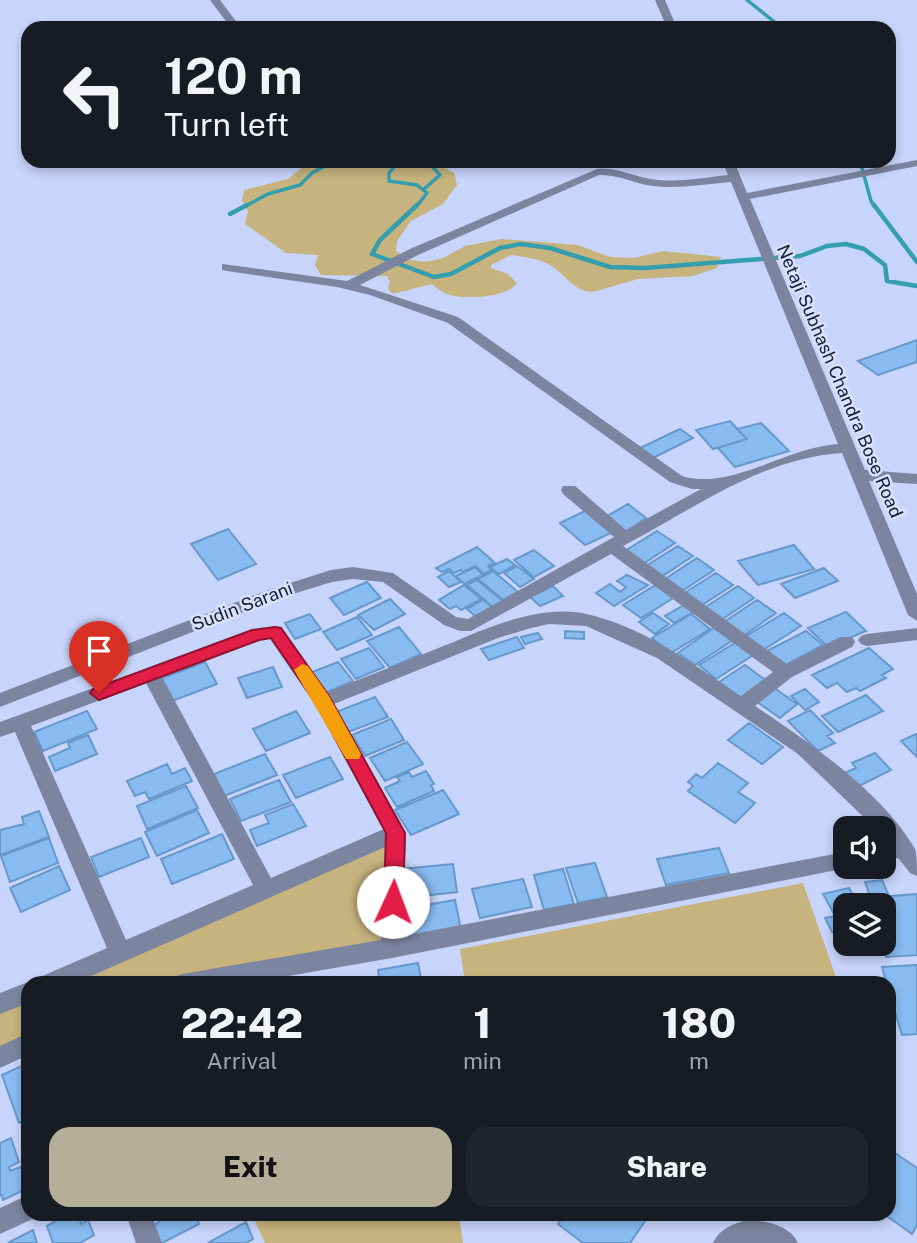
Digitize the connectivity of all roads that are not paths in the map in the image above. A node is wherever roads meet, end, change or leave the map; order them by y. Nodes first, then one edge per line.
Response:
1 (215, 0) edge
2 (660, 0) edge
3 (231, 21) edge
4 (669, 21) edge
5 (917, 163) edge
6 (896, 167) edge
7 (731, 168) edge
8 (889, 168) edge
9 (735, 178) junction
10 (743, 197) junction
11 (227, 267) dead end
12 (348, 286) junction
13 (848, 448) junction
14 (859, 475) junction
15 (917, 479) edge
16 (676, 480) junction
17 (725, 482) junction
18 (569, 490) dead end
19 (700, 497) junction
20 (620, 543) junction
21 (917, 615) edge
22 (917, 634) edge
23 (867, 640) dead end
24 (846, 642) dead end
25 (786, 672) junction
26 (151, 674) junction
27 (0, 700) edge
28 (323, 701) junction
29 (741, 706) junction
30 (20, 723) junction
31 (0, 730) edge
32 (877, 816) edge
33 (396, 833) junction
34 (896, 853) edge
35 (833, 863) edge
36 (917, 867) edge
37 (266, 889) junction
38 (392, 948) junction
39 (120, 952) junction
40 (66, 976) edge
41 (229, 976) edge
42 (21, 995) edge
43 (0, 1004) edge
44 (21, 1047) edge
45 (0, 1057) edge
46 (21, 1212) edge
47 (142, 1221) edge
48 (0, 1222) edge
49 (149, 1243) edge
50 (726, 1243) edge
51 (785, 1243) edge

1 - 3 street
2 - 4 street
5 - 6 street
7 - 9 street, Netaji Subhash Chandra Bose Road
8 - 10 street
9 - 10 street, Netaji Subhash Chandra Bose Road
9 - 12 street
10 - 13 street, Netaji Subhash Chandra Bose Road
11 - 12 street
12 - 16 street
13 - 14 street, Netaji Subhash Chandra Bose Road
13 - 17 street
14 - 15 street
14 - 21 street, Netaji Subhash Chandra Bose Road
16 - 17 street
16 - 19 street
17 - 19 street
18 - 20 street
19 - 20 street
20 - 25 street
20 - 27 street, Sudin Sarani
22 - 23 street
24 - 25 street
25 - 29 street
26 - 28 street
26 - 30 street
26 - 37 street
28 - 29 street
28 - 33 street
29 - 32 street
30 - 31 street
30 - 39 street
33 - 37 street
33 - 38 street
34 - 36 street
35 - 38 street
37 - 39 street
38 - 41 street
39 - 40 street
42 - 43 street
44 - 45 street
46 - 48 street
47 - 49 street
50 - 51 street

